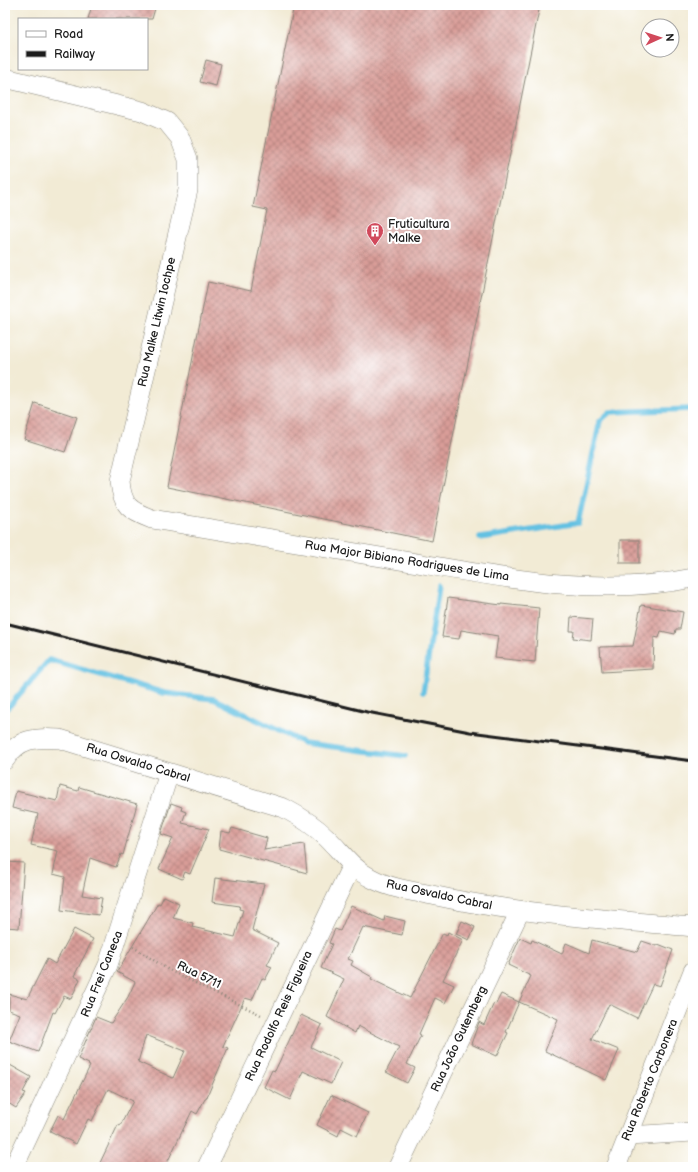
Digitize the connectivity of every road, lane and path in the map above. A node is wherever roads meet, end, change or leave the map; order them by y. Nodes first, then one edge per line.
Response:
1 (5, 78) edge
2 (126, 505) joint
3 (693, 578) edge
4 (5, 760) edge
5 (169, 773) junction
6 (352, 865) junction
7 (520, 911) junction
8 (693, 927) edge
9 (118, 937) junction
10 (693, 971) edge
11 (276, 1022) junction
12 (693, 1132) edge
13 (628, 1136) junction
14 (14, 1167) edge
15 (207, 1167) edge
16 (398, 1167) edge
17 (616, 1167) edge

1 - 2 street, Rua Malke Litwin Iochpe
2 - 3 street, Rua Major Bibiano Rodrigues de Lima
4 - 5 street, Rua Osvaldo Cabral
5 - 6 street, Rua Osvaldo Cabral
5 - 9 street, Rua Frei Caneca
6 - 7 street, Rua Osvaldo Cabral
6 - 11 street, Rua Rodolfo Reis Figueira
7 - 8 street, Rua Osvaldo Cabral
7 - 16 street, Rua João Gutemberg
9 - 11 path, Rua 5711
9 - 14 street, Rua Frei Caneca
10 - 13 street, Rua Roberto Carbonera
11 - 15 street, Rua Rodolfo Reis Figueira
12 - 13 street
13 - 17 street, Rua Roberto Carbonera

